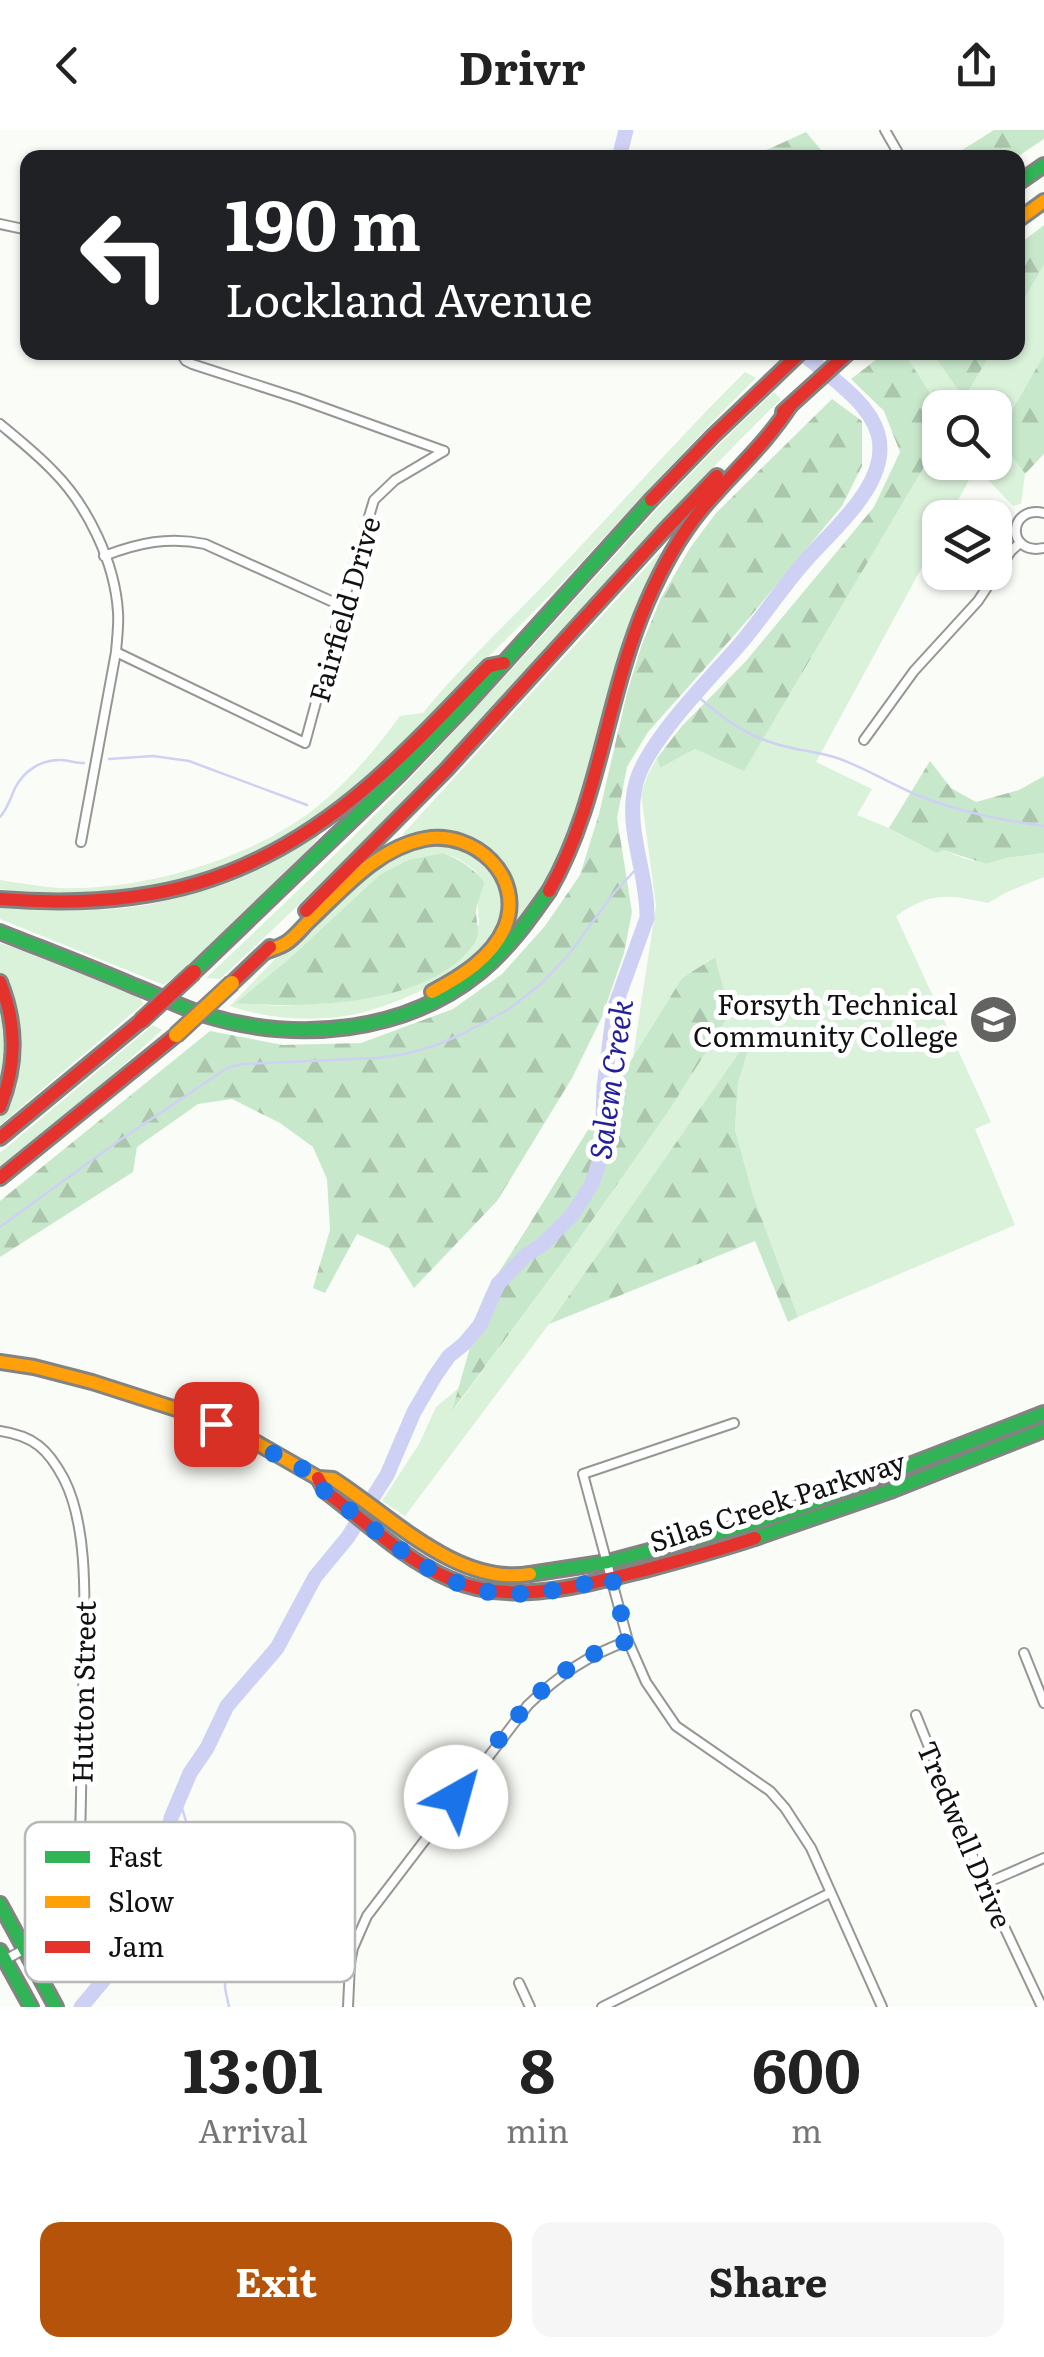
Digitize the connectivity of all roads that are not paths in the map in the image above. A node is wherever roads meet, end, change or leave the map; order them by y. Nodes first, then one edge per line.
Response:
1 (188, 360) edge
2 (792, 360) edge
3 (842, 360) edge
4 (790, 406) junction
5 (0, 424) edge
6 (1044, 513) edge
7 (1020, 543) junction
8 (1044, 548) edge
9 (104, 556) junction
10 (342, 606) junction
11 (116, 652) junction
12 (504, 663) junction
13 (864, 740) dead end
14 (81, 842) dead end
15 (0, 899) edge
16 (0, 923) edge
17 (0, 932) edge
18 (265, 952) junction
19 (0, 982) edge
20 (0, 1107) edge
21 (0, 1138) edge
22 (0, 1178) edge
23 (0, 1362) edge
24 (1044, 1413) edge
25 (734, 1423) dead end
26 (1044, 1430) edge
27 (0, 1431) edge
28 (318, 1478) junction
29 (610, 1570) junction
30 (628, 1641) junction
31 (1024, 1653) dead end
32 (1044, 1703) edge
33 (916, 1715) dead end
34 (78, 1822) edge
35 (1044, 1858) edge
36 (984, 1884) junction
37 (830, 1892) junction
38 (0, 1904) edge
39 (355, 1946) edge
40 (24, 1949) joint
41 (3, 1956) edge
42 (42, 1982) edge
43 (349, 1982) edge
44 (519, 1982) dead end
45 (31, 2007) edge
46 (56, 2007) edge
47 (348, 2007) edge
48 (530, 2007) edge
49 (602, 2007) edge
50 (882, 2007) edge
51 (1042, 2007) edge

1 - 10 street, Fairfield Drive
2 - 12 main road
3 - 4 main road
4 - 17 main road
4 - 18 main road
5 - 9 street
6 - 7 street
7 - 8 street
7 - 13 street
9 - 10 street
9 - 11 street
10 - 11 street, Fairfield Drive
11 - 14 street
12 - 15 main road
12 - 21 main road, bridge
16 - 18 main road
18 - 22 main road, bridge
19 - 20 main road
23 - 28 main road, Silas Creek Parkway
24 - 29 main road, Silas Creek Parkway
25 - 29 street
26 - 29 main road, Silas Creek Parkway
27 - 34 street, Hutton Street
28 - 29 main road, Silas Creek Parkway
28 - 29 main road, Silas Creek Parkway
29 - 30 street
30 - 37 street
30 - 39 street
31 - 32 street
33 - 36 street, Tredwell Drive
35 - 36 street
36 - 51 street, Tredwell Drive
37 - 49 street
37 - 50 street
38 - 40 main road
40 - 41 street, Hutton Street
41 - 45 main road
42 - 46 main road
43 - 47 street
44 - 48 street

